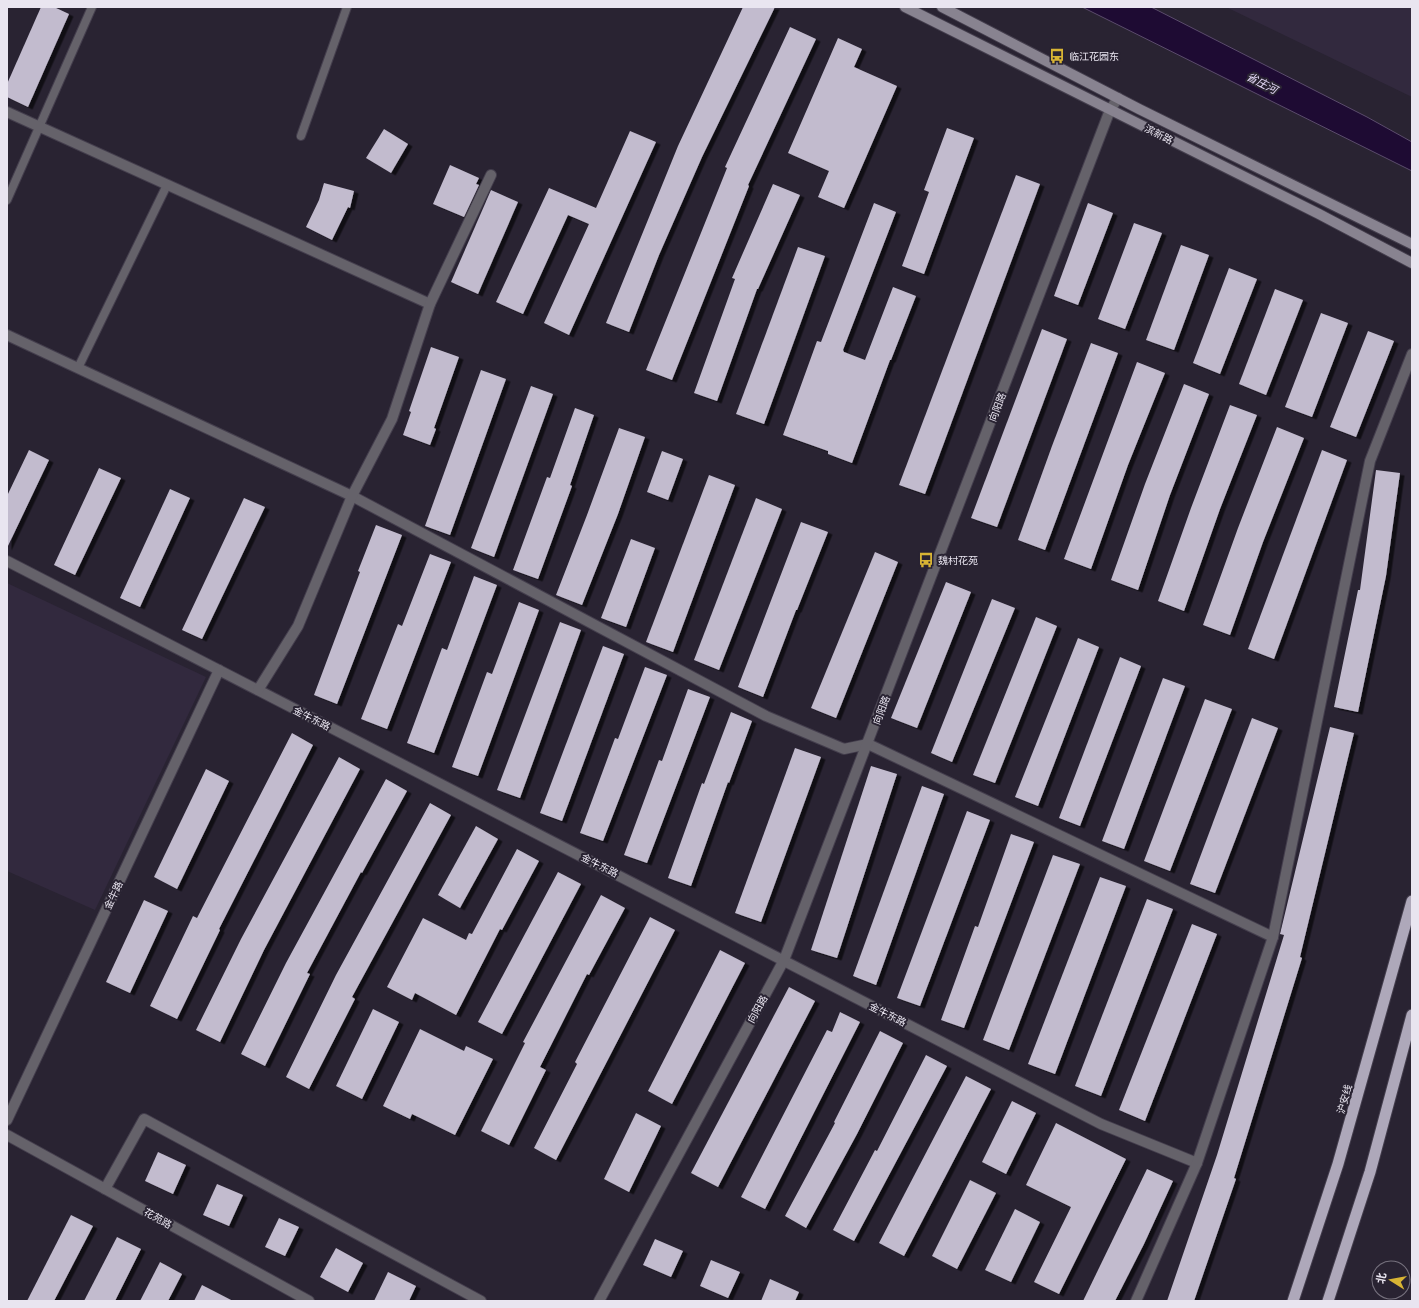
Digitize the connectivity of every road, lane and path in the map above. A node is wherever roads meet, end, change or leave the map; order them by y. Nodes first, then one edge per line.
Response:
1 (92, 7) edge
2 (347, 7) edge
3 (905, 7) edge
4 (942, 7) edge
5 (1118, 98) junction
6 (1110, 110) junction
7 (7, 112) edge
8 (39, 126) junction
9 (301, 136) dead end
10 (491, 175) dead end
11 (167, 185) junction
12 (7, 200) edge
13 (1412, 244) edge
14 (1412, 263) edge
15 (430, 304) junction
16 (7, 335) edge
17 (1412, 354) edge
18 (78, 368) junction
19 (352, 496) junction
20 (7, 561) edge
21 (219, 670) junction
22 (258, 690) junction
23 (868, 744) junction
24 (1412, 901) edge
25 (1273, 937) junction
26 (784, 960) junction
27 (1412, 1014) edge
28 (7, 1120) edge
29 (7, 1135) edge
30 (1197, 1163) junction
31 (105, 1189) junction
32 (309, 1301) edge
33 (481, 1301) edge
34 (598, 1301) edge
35 (1136, 1301) edge
36 (1293, 1301) edge
37 (1328, 1301) edge

1 - 8 lane
2 - 9 lane
3 - 6 main road, 滨新路
4 - 5 main road, 滨新路
5 - 6 street, 向阳路
5 - 13 main road, 滨新路
6 - 14 main road, 滨新路
6 - 23 street, 向阳路
7 - 8 street
8 - 11 street
8 - 12 lane
10 - 15 street
11 - 15 street
11 - 18 lane
15 - 19 street
16 - 18 street
17 - 25 street
18 - 19 street
19 - 22 street
19 - 23 street
20 - 21 street, 金牛东路
21 - 22 street, 金牛东路
21 - 28 street, 金牛路
22 - 26 street, 金牛东路
23 - 25 street
23 - 26 street, 向阳路
24 - 36 highway, 沪安线
25 - 30 street
26 - 30 street, 金牛东路
26 - 34 street, 向阳路
27 - 37 highway
29 - 31 street, 花苑路
30 - 35 street
31 - 32 street, 花苑路
31 - 33 street

